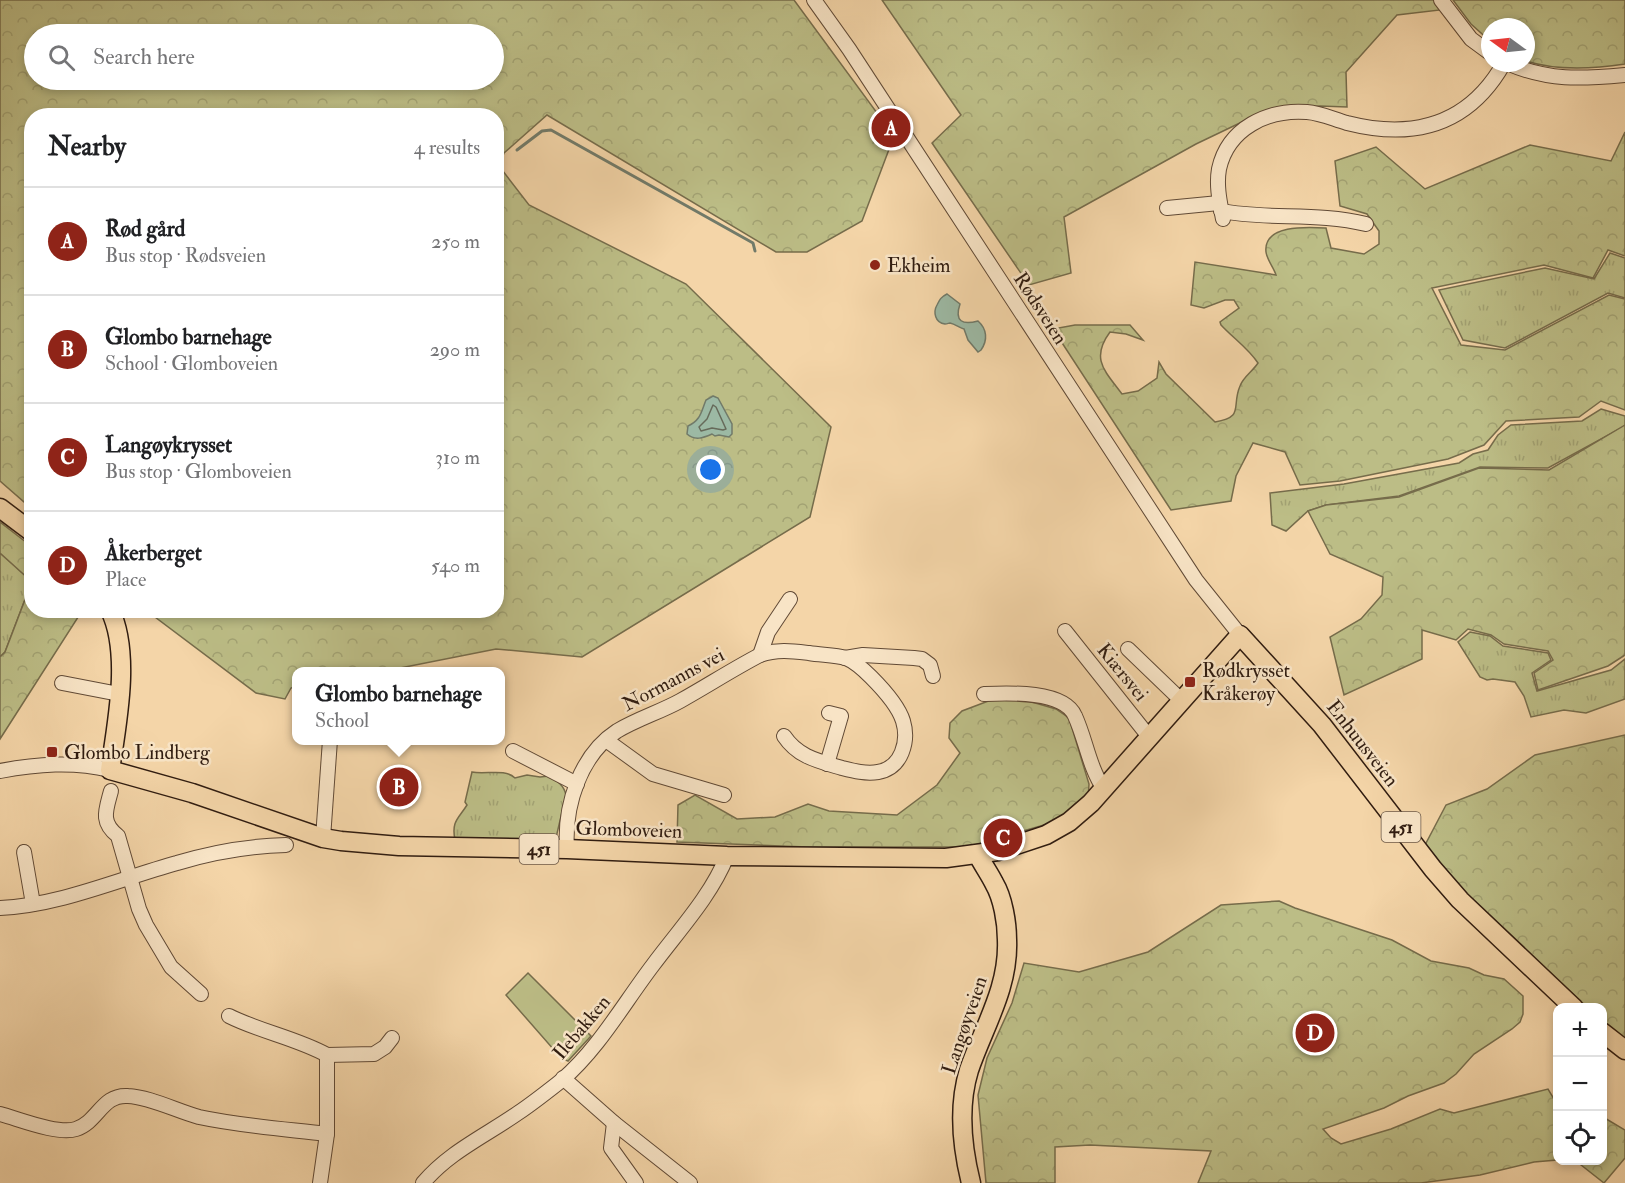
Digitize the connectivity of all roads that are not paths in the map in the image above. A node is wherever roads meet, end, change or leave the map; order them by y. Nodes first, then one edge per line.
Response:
1 (814, 0) edge
2 (1441, 0) edge
3 (1481, 46) edge
4 (1500, 72) edge
5 (1530, 72) edge
6 (1625, 75) edge
7 (1167, 208) dead end
8 (1221, 211) junction
9 (1366, 224) dead end
10 (0, 507) edge
11 (24, 526) edge
12 (790, 599) dead end
13 (114, 618) edge
14 (1065, 631) dead end
15 (1240, 635) junction
16 (1128, 649) dead end
17 (760, 655) junction
18 (845, 658) junction
19 (933, 676) dead end
20 (62, 683) dead end
21 (119, 694) junction
22 (984, 694) dead end
23 (1182, 701) junction
24 (829, 713) dead end
25 (784, 736) dead end
26 (1150, 738) junction
27 (606, 740) junction
28 (330, 745) edge
29 (513, 751) dead end
30 (828, 764) junction
31 (110, 770) junction
32 (0, 771) edge
33 (577, 784) junction
34 (1104, 789) junction
35 (111, 791) dead end
36 (724, 795) dead end
37 (323, 838) junction
38 (286, 845) dead end
39 (567, 849) junction
40 (998, 851) junction
41 (24, 852) dead end
42 (978, 855) junction
43 (727, 856) junction
44 (130, 879) junction
45 (995, 884) junction
46 (33, 904) junction
47 (0, 908) edge
48 (201, 994) dead end
49 (1569, 1003) edge
50 (229, 1016) dead end
51 (1607, 1036) edge
52 (392, 1038) dead end
53 (1625, 1050) edge
54 (327, 1055) junction
55 (563, 1078) junction
56 (0, 1114) edge
57 (614, 1123) junction
58 (327, 1134) junction
59 (320, 1183) edge
60 (423, 1183) edge
61 (636, 1183) edge
62 (690, 1183) edge
63 (971, 1183) edge

1 - 15 street, Rødsveien
2 - 3 street
4 - 8 street
5 - 6 street
7 - 8 street
8 - 9 street
10 - 11 main road
12 - 17 street
13 - 21 main road
14 - 26 street, Kiærsvei
15 - 23 main road, Glomboveien / 451
15 - 49 main road, Enhuusveien / 451
16 - 23 street
17 - 18 street, Normanns vei
17 - 27 street, Normanns vei
18 - 19 street, Normanns vei
18 - 30 street, Normanns vei
20 - 21 street
21 - 31 main road
22 - 34 street
23 - 26 main road, Glomboveien / 451
24 - 30 street
25 - 30 street, Normanns vei
26 - 34 main road, Glomboveien / 451
27 - 33 street, Normanns vei
27 - 36 street
28 - 37 street
29 - 33 street
31 - 32 street, Glomboveien
31 - 37 main road, Glomboveien / 451
33 - 39 street, Normanns vei
34 - 40 main road, Glomboveien / 451
35 - 44 street
37 - 39 main road, Glomboveien / 451
38 - 44 street
39 - 43 main road, Glomboveien / 451
40 - 42 main road, Glomboveien / 451
40 - 45 main road, Langøyveien
41 - 46 street
42 - 43 main road, Glomboveien / 451
42 - 45 main road, Langøyveien
43 - 55 street, Ilebakken
44 - 46 street
44 - 48 street
45 - 63 main road, Langøyveien
46 - 47 street
50 - 54 street
51 - 53 main road
52 - 54 street
54 - 58 street
55 - 57 street
55 - 60 street, Ilebakken
56 - 58 street
57 - 61 street
57 - 62 street
58 - 59 street

